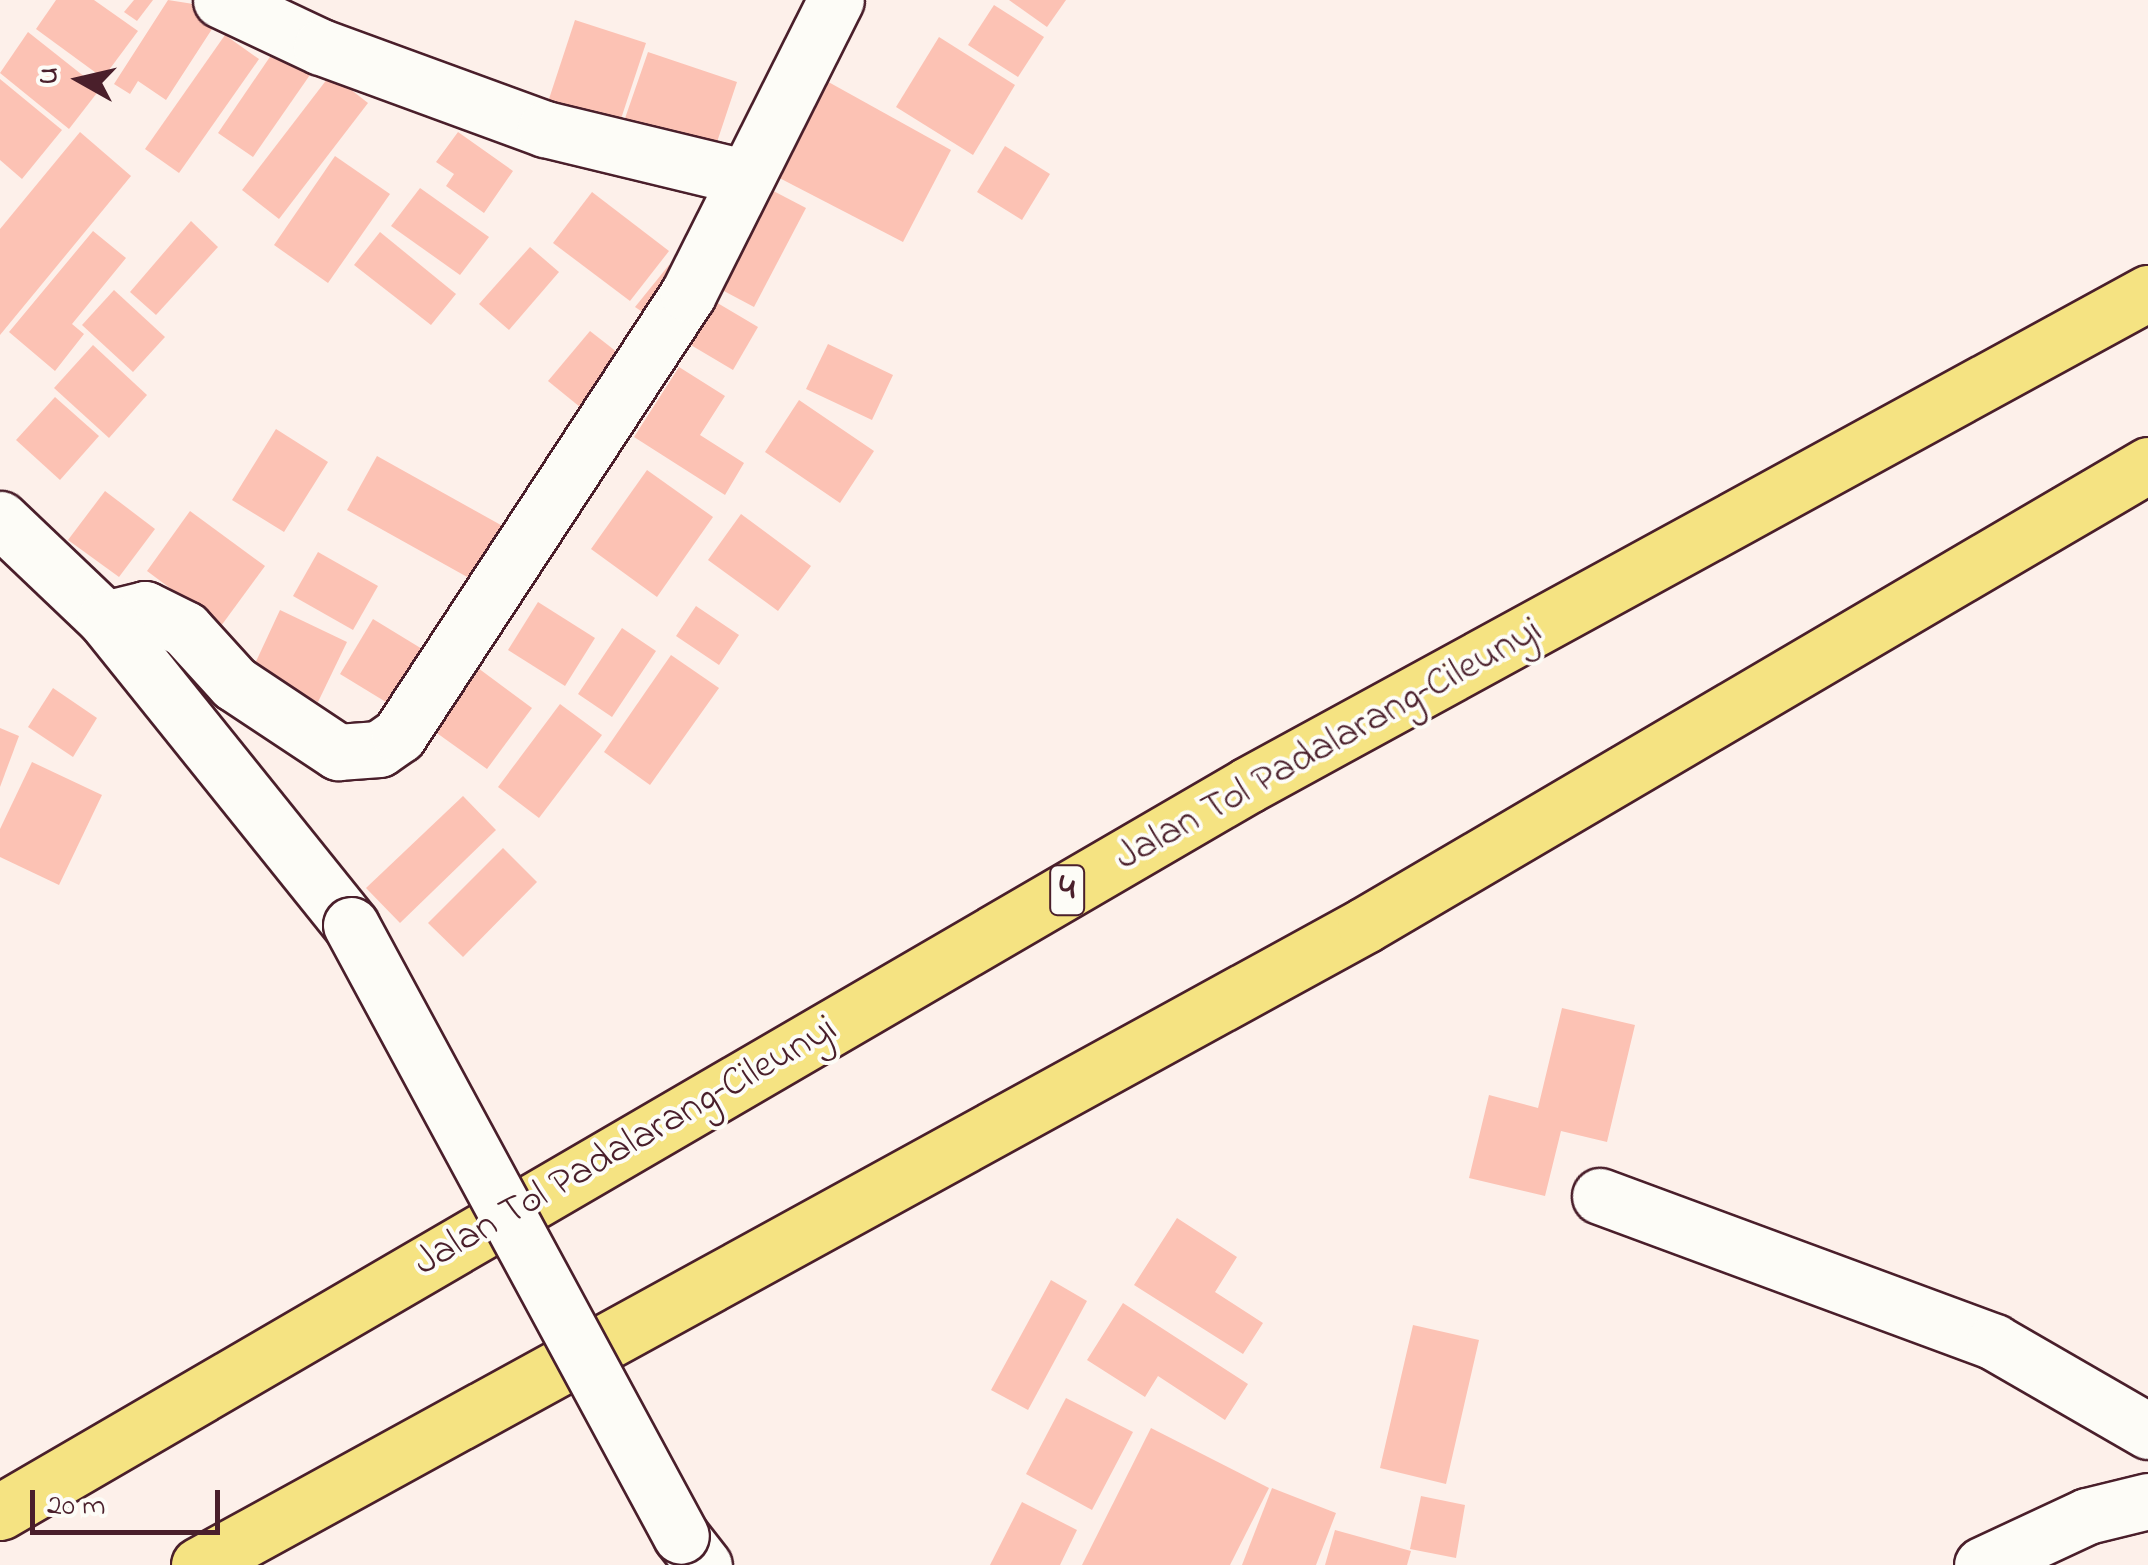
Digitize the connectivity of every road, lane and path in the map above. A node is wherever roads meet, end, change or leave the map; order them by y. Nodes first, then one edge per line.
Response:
1 (222, 0) edge
2 (836, 0) edge
3 (740, 176) junction
4 (2148, 293) edge
5 (2148, 465) edge
6 (0, 520) edge
7 (105, 619) junction
8 (1600, 1196) dead end
9 (2148, 1431) edge
10 (2148, 1501) edge
11 (0, 1512) edge
12 (692, 1550) edge
13 (198, 1565) edge
14 (1982, 1565) edge

1 - 3 street
2 - 3 street
3 - 7 street
4 - 11 highway, Jalan Tol Padalarang–Cileunyi / 4
5 - 13 highway
6 - 7 street
7 - 12 street, bridge
8 - 9 street
10 - 14 street

